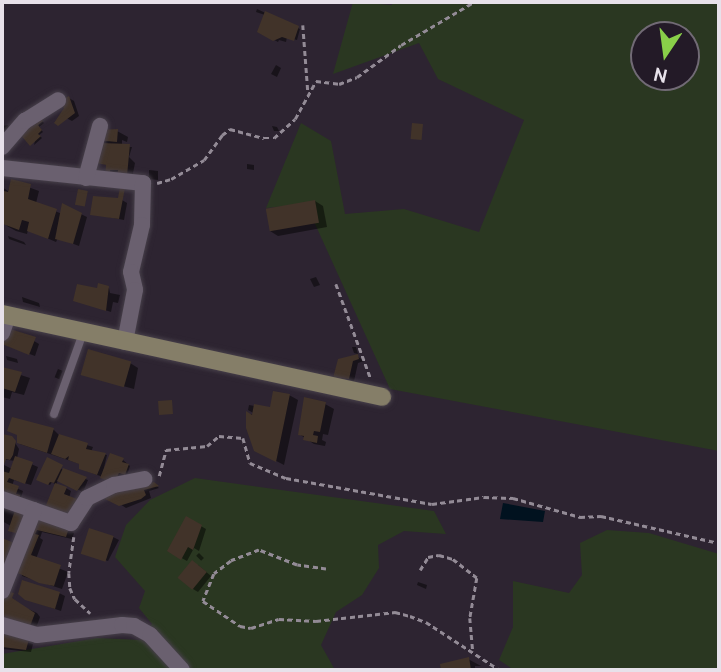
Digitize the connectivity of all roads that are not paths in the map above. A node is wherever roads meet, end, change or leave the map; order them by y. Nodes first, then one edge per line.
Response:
1 (58, 100) dead end
2 (100, 127) dead end
3 (2, 146) edge
4 (2, 168) edge
5 (86, 178) junction
6 (4, 321) edge
7 (83, 332) junction
8 (125, 342) junction
9 (379, 397) road end
10 (54, 414) dead end
11 (144, 479) road end
12 (2, 499) edge
13 (34, 510) junction
14 (2, 591) edge
15 (2, 625) edge
16 (182, 670) edge

1 - 3 street
2 - 5 street
4 - 5 street
5 - 8 street
6 - 7 street
7 - 8 street
7 - 10 lane
8 - 9 street
11 - 13 street
12 - 13 street
13 - 14 street
15 - 16 street

